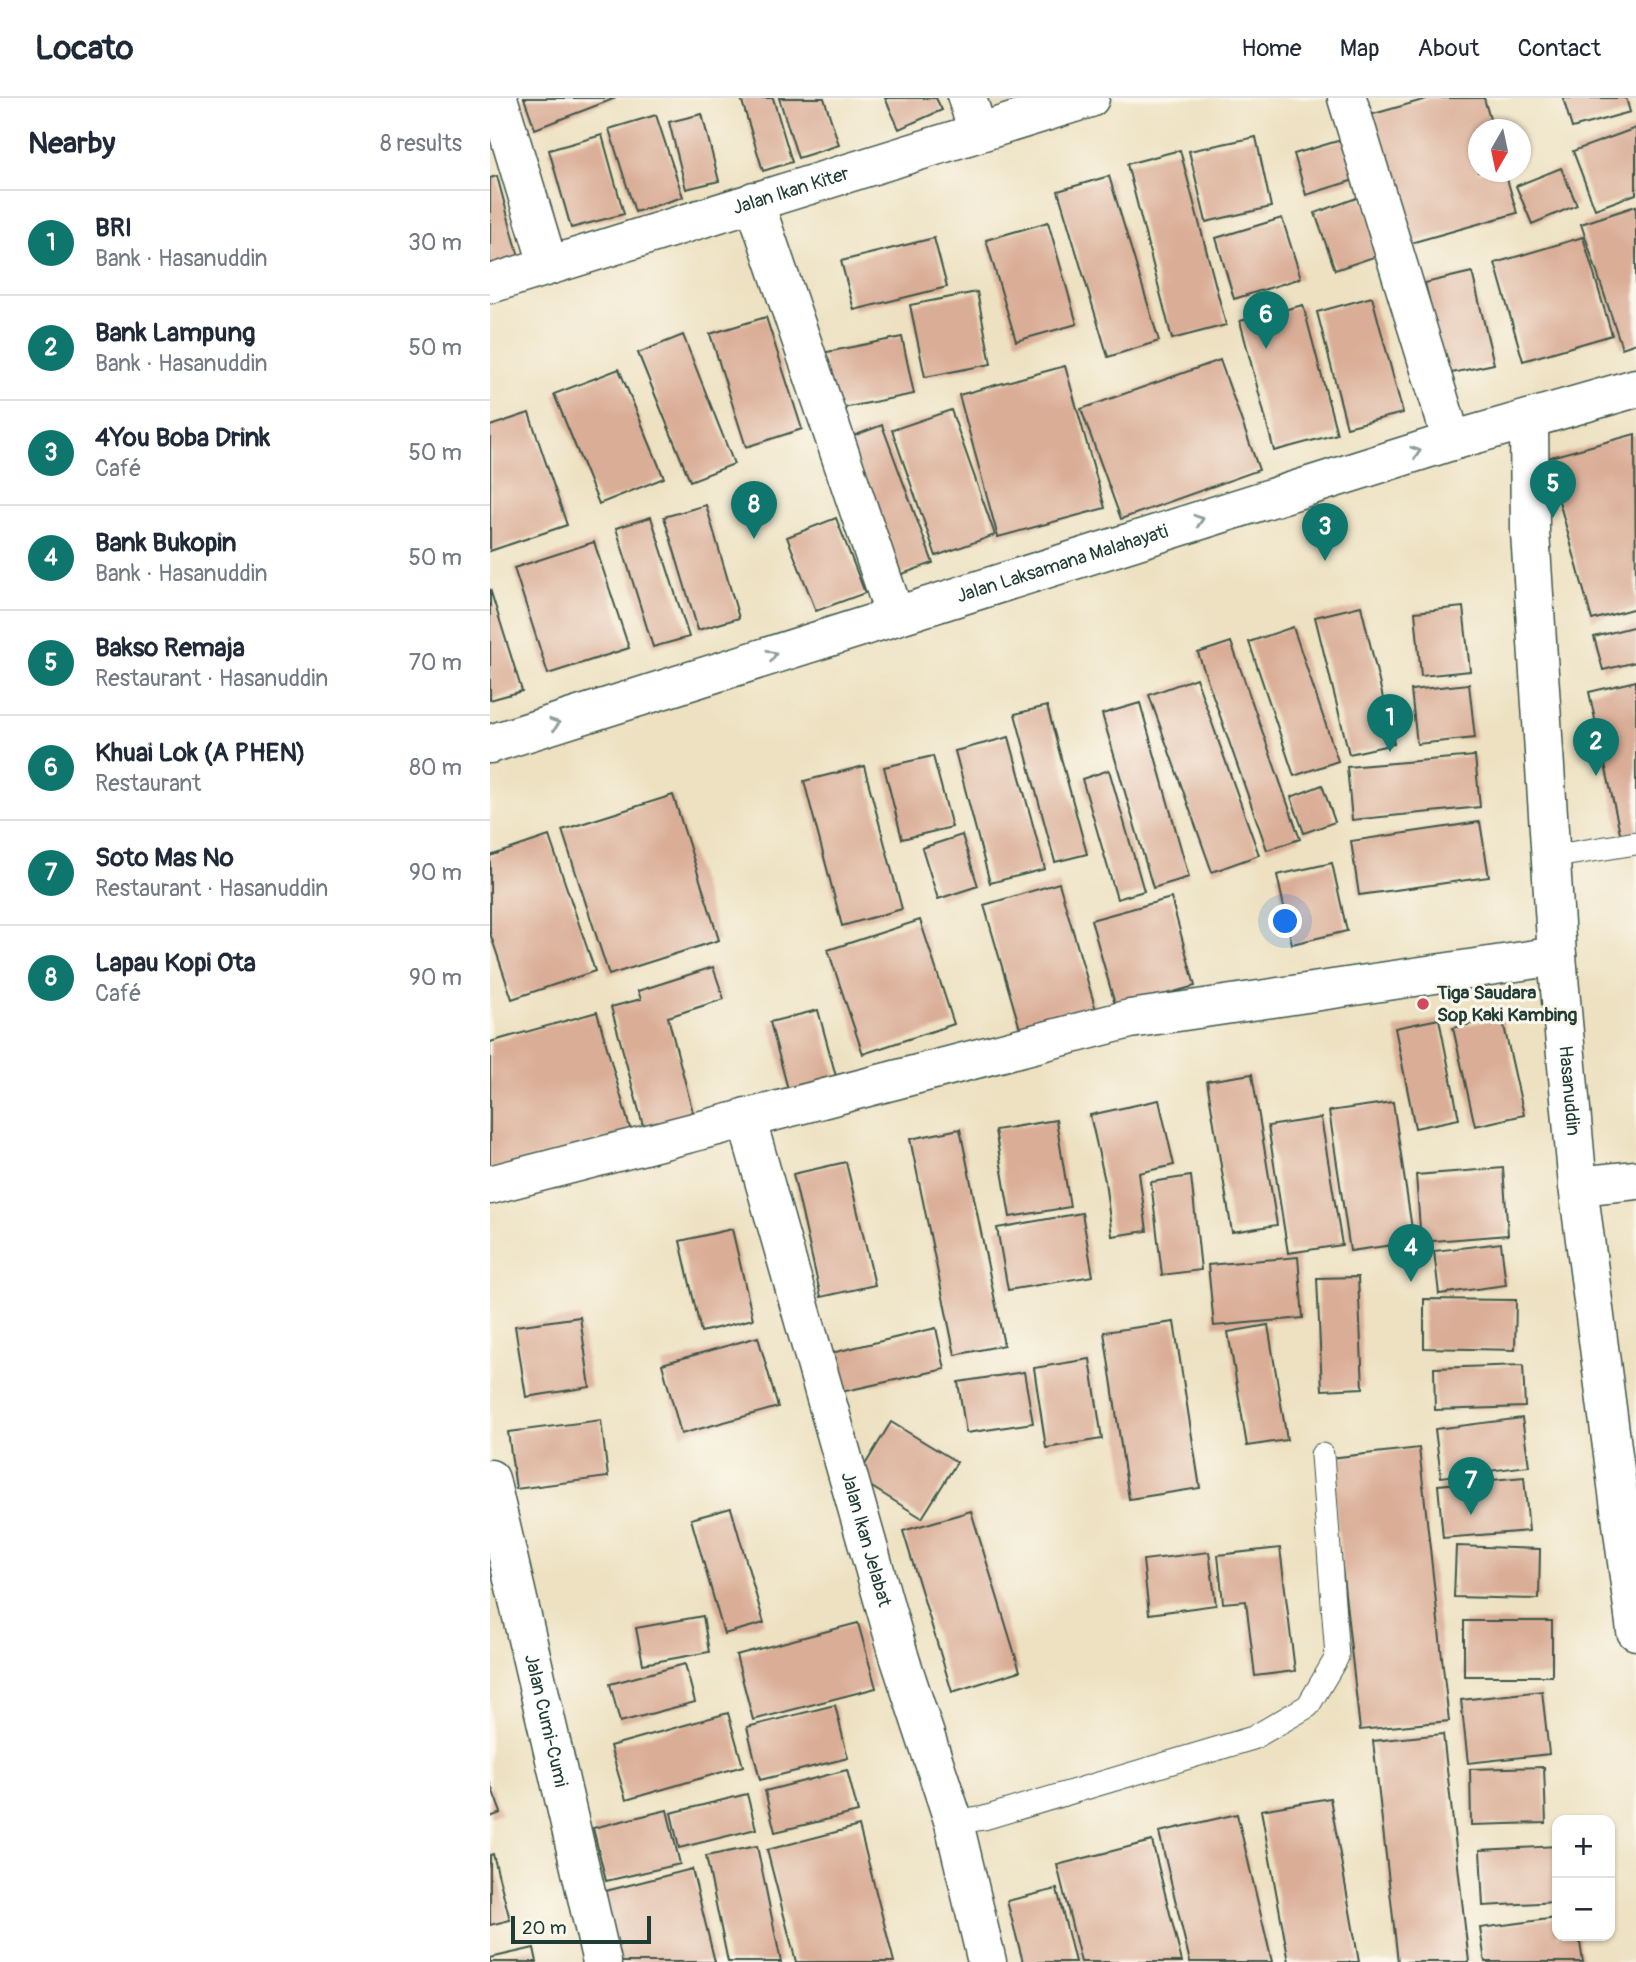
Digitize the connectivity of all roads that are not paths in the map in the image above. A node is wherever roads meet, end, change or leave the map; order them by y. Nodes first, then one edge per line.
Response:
1 (498, 98) edge
2 (1090, 98) edge
3 (1347, 98) edge
4 (973, 115) edge
5 (754, 201) junction
6 (548, 264) junction
7 (490, 284) edge
8 (1636, 388) edge
9 (1529, 420) junction
10 (1452, 441) junction
11 (895, 616) junction
12 (490, 744) edge
13 (1636, 844) edge
14 (1550, 857) junction
15 (1557, 956) junction
16 (746, 1117) junction
17 (1636, 1180) edge
18 (490, 1185) edge
19 (1578, 1185) junction
20 (1322, 1455) dead end
21 (490, 1479) edge
22 (1636, 1631) edge
23 (954, 1823) junction
24 (603, 1962) edge
25 (987, 1962) edge

1 - 6 main road
2 - 4 main road, Jalan Ikan Kiter
3 - 10 main road
4 - 5 main road, Jalan Ikan Kiter
5 - 6 main road, Jalan Ikan Kiter
5 - 11 main road
6 - 7 main road, Jalan Ikan Kiter
8 - 9 main road, Jalan Laksamana Malahayati
9 - 10 main road, Jalan Laksamana Malahayati
9 - 14 main road, Hasanuddin
11 -> 10 main road, Jalan Laksamana Malahayati
12 -> 11 main road, Jalan Laksamana Malahayati
13 - 14 lane
14 - 15 main road, Hasanuddin
15 - 16 main road
15 - 19 main road, Hasanuddin
16 - 18 main road
16 - 23 main road, Jalan Ikan Jelabat
17 - 19 main road
19 - 22 main road, Hasanuddin
20 - 23 lane
21 - 24 main road, Jalan Cumi-Cumi
23 - 25 main road, Jalan Ikan Jelabat

